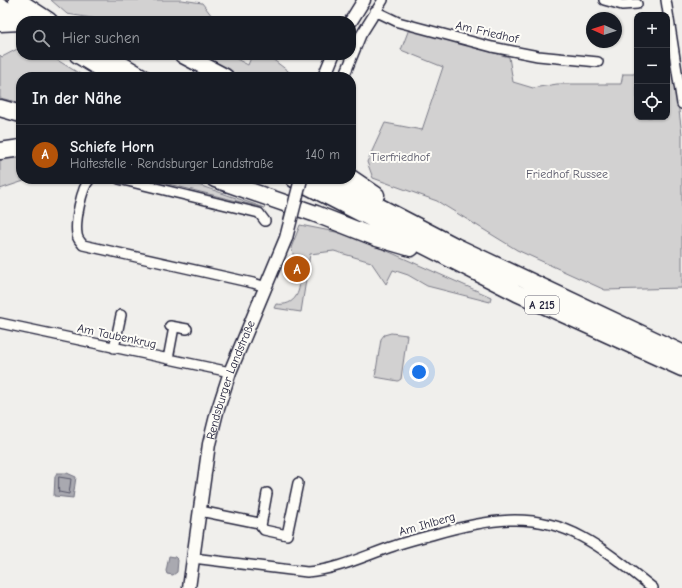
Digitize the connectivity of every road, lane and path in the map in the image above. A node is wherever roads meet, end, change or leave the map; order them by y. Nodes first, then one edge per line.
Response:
1 (17, 0) edge
2 (364, 0) edge
3 (383, 0) edge
4 (604, 0) edge
5 (666, 0) edge
6 (637, 4) dead end
7 (0, 6) edge
8 (375, 11) junction
9 (41, 16) edge
10 (354, 16) edge
11 (16, 17) edge
12 (16, 22) edge
13 (0, 23) edge
14 (356, 47) edge
15 (86, 60) edge
16 (113, 60) edge
17 (193, 60) edge
18 (331, 60) edge
19 (351, 60) edge
20 (598, 62) dead end
21 (106, 72) edge
22 (134, 72) edge
23 (215, 72) edge
24 (326, 72) edge
25 (346, 72) edge
26 (682, 104) edge
27 (0, 108) edge
28 (16, 113) edge
29 (16, 149) edge
30 (0, 151) edge
31 (356, 182) edge
32 (87, 184) edge
33 (140, 184) edge
34 (229, 184) edge
35 (300, 184) edge
36 (305, 184) edge
37 (335, 184) edge
38 (265, 221) dead end
39 (452, 253) junction
40 (266, 287) junction
41 (120, 315) dead end
42 (0, 323) edge
43 (187, 329) dead end
44 (114, 348) junction
45 (682, 352) edge
46 (168, 359) junction
47 (682, 368) edge
48 (230, 372) junction
49 (298, 483) dead end
50 (267, 493) dead end
51 (200, 511) junction
52 (261, 526) junction
53 (194, 554) junction
54 (189, 588) edge
55 (653, 588) edge

1 - 9 highway
2 - 10 street
3 - 8 street
4 - 6 street
5 - 26 street
7 - 11 highway
8 - 14 street
8 - 20 street, Am Friedhof
12 - 13 highway
15 - 21 highway
16 - 22 highway
17 - 23 highway
18 - 24 street
19 - 25 street
27 - 28 highway
29 - 30 highway
31 - 39 highway
32 - 40 street
33 - 38 street
34 - 39 highway
35 - 40 street, Rendsburger Landstraße, bridge
36 - 39 highway, A 215
37 - 39 highway, A 215
39 - 45 highway, A 215
39 - 47 highway, A 215
40 - 48 street, Rendsburger Landstraße
41 - 44 street
42 - 44 street, Am Taubenkrug
43 - 46 street
44 - 46 street, Am Taubenkrug
46 - 48 street, Am Taubenkrug
48 - 51 street, Rendsburger Landstraße
49 - 52 street
50 - 52 street
51 - 52 street
51 - 53 street, Rendsburger Landstraße
53 - 54 street, Rendsburger Landstraße
53 - 55 street, Am Ihlberg

